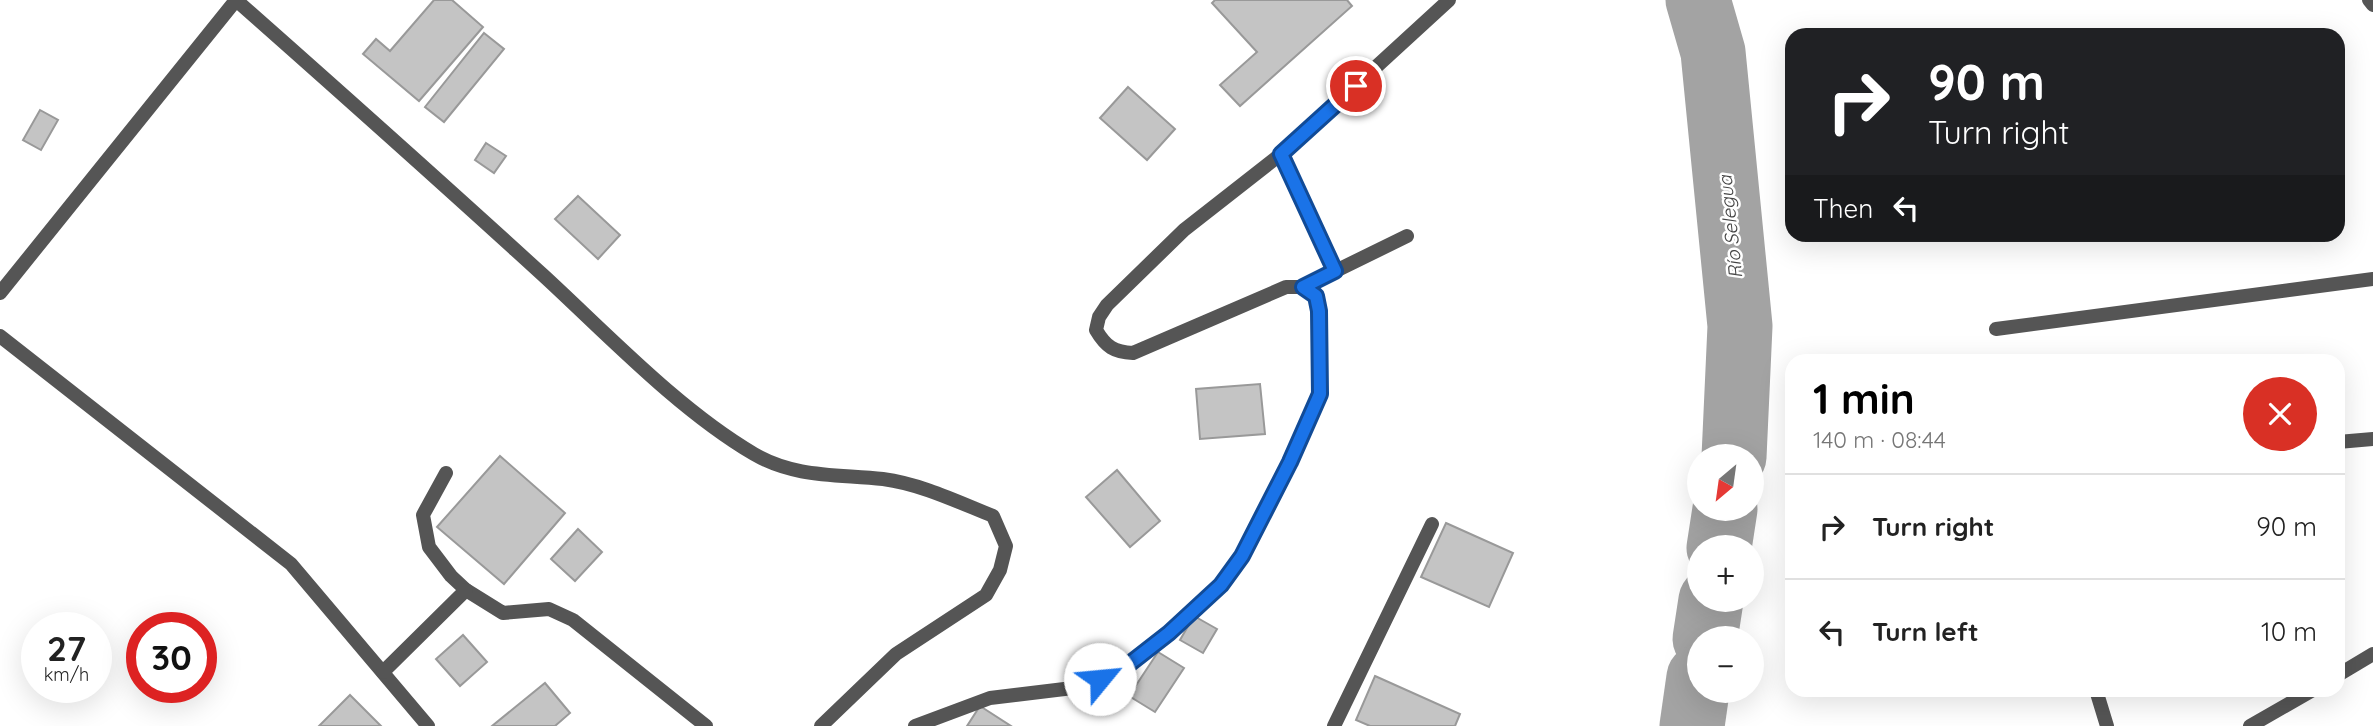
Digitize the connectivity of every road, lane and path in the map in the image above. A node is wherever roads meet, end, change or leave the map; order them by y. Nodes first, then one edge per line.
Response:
1 (1448, 0) edge
2 (2369, 0) edge
3 (2373, 5) edge
4 (1281, 154) junction
5 (1407, 236) dead end
6 (1335, 271) junction
7 (2373, 279) edge
8 (1303, 287) junction
9 (0, 293) edge
10 (1996, 329) dead end
11 (0, 336) edge
12 (2373, 439) edge
13 (2345, 441) edge
14 (446, 472) dead end
15 (1432, 524) dead end
16 (467, 590) junction
17 (2373, 654) edge
18 (2345, 671) edge
19 (383, 672) junction
20 (2098, 697) edge
21 (2301, 697) edge
22 (428, 726) edge
23 (706, 726) edge
24 (821, 726) edge
25 (915, 726) edge
26 (1334, 726) edge
27 (2107, 726) edge
28 (2250, 726) edge

1 - 4 street
2 - 3 street
4 - 6 street
4 - 8 street
5 - 6 street
6 - 8 street
7 - 10 street
8 - 25 street
9 - 24 street
11 - 19 street
12 - 13 street
14 - 16 street
15 - 26 street
16 - 19 street
16 - 23 street
17 - 18 street
19 - 22 street
20 - 27 street
21 - 28 street

